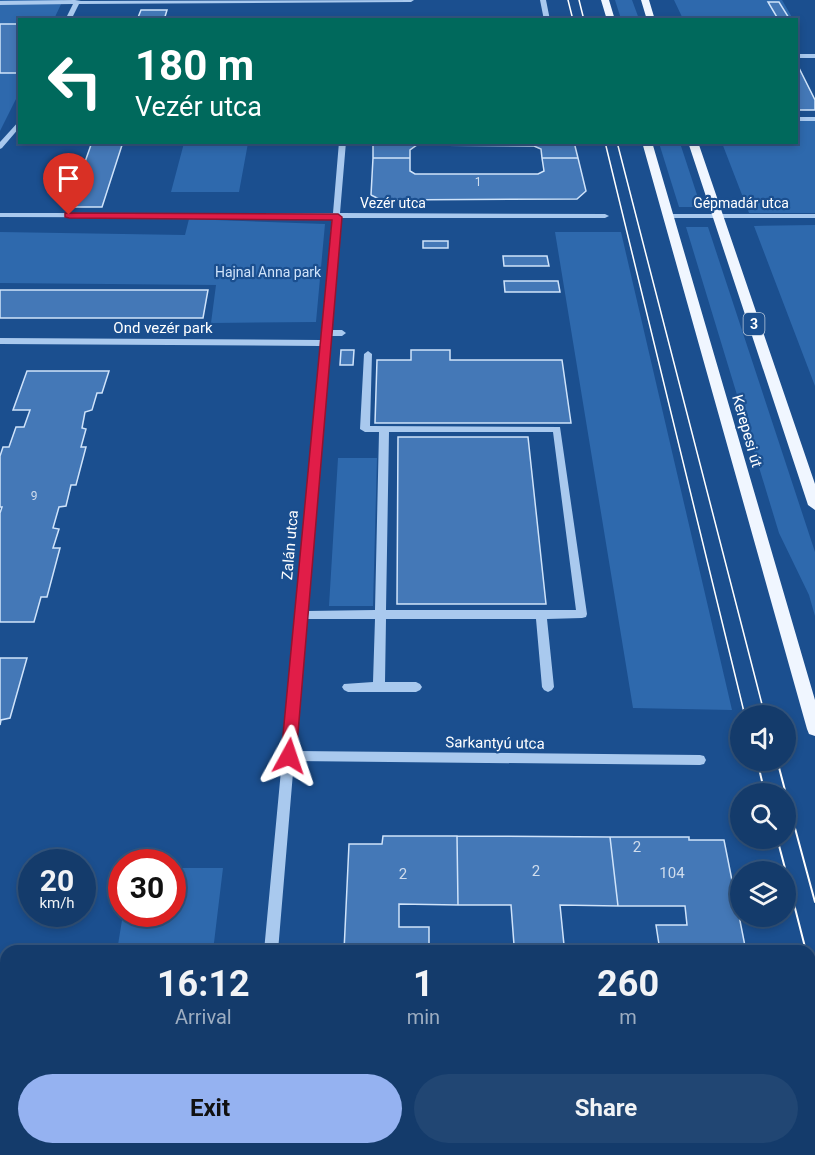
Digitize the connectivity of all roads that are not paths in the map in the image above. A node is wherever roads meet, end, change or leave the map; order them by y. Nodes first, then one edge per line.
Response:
1 (411, 0) edge
2 (543, 0) edge
3 (604, 0) edge
4 (645, 0) edge
5 (78, 1) edge
6 (0, 3) edge
7 (69, 18) edge
8 (547, 18) edge
9 (610, 18) edge
10 (650, 18) edge
11 (812, 56) edge
12 (815, 66) edge
13 (798, 119) edge
14 (815, 119) edge
15 (18, 124) edge
16 (342, 144) edge
17 (648, 144) edge
18 (694, 144) edge
19 (0, 147) edge
20 (0, 215) edge
21 (605, 216) dead end
22 (667, 216) junction
23 (717, 216) junction
24 (815, 216) edge
25 (338, 217) junction
26 (342, 333) dead end
27 (326, 338) junction
28 (0, 341) edge
29 (368, 354) dead end
30 (384, 429) junction
31 (815, 505) edge
32 (541, 614) junction
33 (302, 615) junction
34 (380, 615) junction
35 (348, 687) dead end
36 (379, 687) junction
37 (416, 687) dead end
38 (548, 687) dead end
39 (815, 729) edge
40 (289, 756) junction
41 (700, 760) dead end
42 (272, 945) edge

1 - 5 street
2 - 8 street
3 - 9 main road
4 - 10 main road
5 - 6 street
5 - 7 street
11 - 12 street
13 - 14 street
15 - 19 street
16 - 25 street, Zalán utca
17 - 22 main road, Kerepesi út
18 - 23 main road, 3
20 - 25 street, Vezér utca
21 - 25 street, Vezér utca
22 - 23 street, Gépmadár utca
22 - 39 main road, Kerepesi út
23 - 24 street, Gépmadár utca
23 - 31 main road, 3
25 - 27 street, Zalán utca
26 - 27 street, Ond vezér park
27 - 28 street, Ond vezér park
27 - 33 street, Zalán utca
29 - 30 street
30 - 32 street
30 - 34 street
32 - 34 street
32 - 38 street
33 - 34 street
33 - 40 street, Zalán utca
34 - 36 street
35 - 36 street
36 - 37 street
40 - 41 street, Sarkantyú utca
40 - 42 street, Zalán utca

